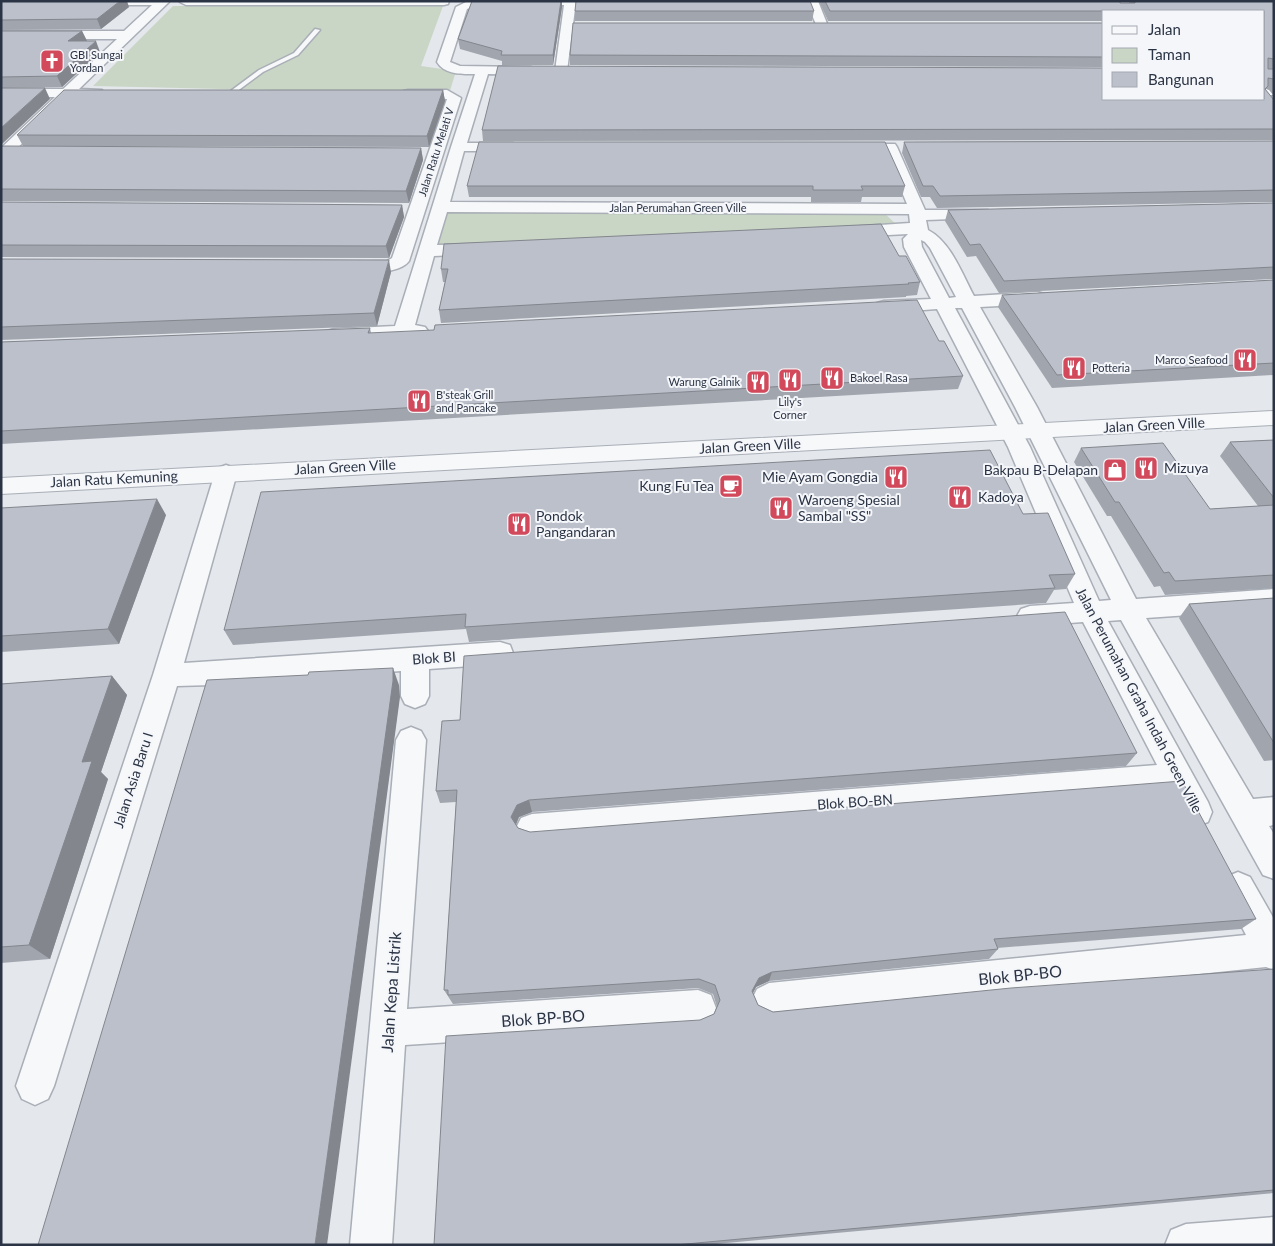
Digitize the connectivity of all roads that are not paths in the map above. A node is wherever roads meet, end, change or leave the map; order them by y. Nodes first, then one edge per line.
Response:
1 (570, 1) edge
2 (812, 1) edge
3 (1118, 1) edge
4 (79, 2) edge
5 (163, 2) edge
6 (186, 2) edge
7 (264, 2) edge
8 (444, 2) edge
9 (1123, 2) edge
10 (822, 26) edge
11 (317, 30) dead end
12 (1, 35) edge
13 (18, 35) junction
14 (130, 35) junction
15 (1, 49) edge
16 (483, 71) junction
17 (1, 93) edge
18 (69, 93) junction
19 (110, 93) edge
20 (226, 94) joint
21 (250, 94) edge
22 (394, 94) edge
23 (1265, 94) edge
24 (1274, 107) edge
25 (458, 147) junction
26 (529, 147) edge
27 (870, 147) edge
28 (890, 147) junction
29 (910, 147) edge
30 (22, 152) edge
31 (4, 154) edge
32 (416, 154) edge
33 (436, 154) junction
34 (440, 207) junction
35 (397, 210) edge
36 (417, 210) junction
37 (997, 213) edge
38 (918, 221) junction
39 (830, 232) edge
40 (496, 248) edge
41 (427, 251) junction
42 (334, 266) edge
43 (1056, 297) edge
44 (968, 302) junction
45 (941, 304) junction
46 (861, 308) edge
47 (433, 330) edge
48 (403, 332) junction
49 (315, 335) edge
50 (1274, 418) edge
51 (1039, 432) junction
52 (1012, 433) junction
53 (226, 473) junction
54 (1, 486) edge
55 (1274, 599) edge
56 (1128, 609) junction
57 (1090, 612) junction
58 (1010, 617) edge
59 (524, 652) edge
60 (415, 660) junction
61 (167, 675) junction
62 (415, 696) dead end
63 (411, 740) dead end
64 (1178, 777) junction
65 (1274, 811) edge
66 (1244, 814) junction
67 (532, 828) dead end
68 (1211, 837) edge
69 (1225, 863) edge
70 (1274, 864) edge
71 (1273, 951) edge
72 (769, 1001) dead end
73 (698, 1008) dead end
74 (389, 1028) junction
75 (35, 1086) dead end
76 (1274, 1237) edge
77 (371, 1245) edge
78 (1186, 1245) edge

1 - 16 street
1 - 16 street
2 - 10 street
3 - 9 street
4 - 5 street
5 - 14 street
6 - 7 street
7 - 8 street
11 - 20 lane
12 - 13 street
13 - 14 street
13 - 15 street
14 - 18 street
16 - 25 street
17 - 18 street
18 - 19 street
18 - 31 street
20 - 21 street
22 - 33 street, Jalan Ratu Melati V
23 - 24 street
25 - 26 street
25 - 34 street
27 - 28 street
28 - 29 street
28 - 38 street
30 - 31 street
32 - 33 street
33 - 36 street, Jalan Ratu Melati V
34 - 38 street, Jalan Perumahan Green Ville
34 - 41 street
35 - 36 street
36 - 42 street, Jalan Ratu Melati V
37 - 38 street, Jalan Perumahan Green Ville
38 - 39 street
38 - 44 street
38 - 45 street, Jalan Perumahan Graha Indah Green Ville
40 - 41 street
41 - 48 street
43 - 44 street
44 - 45 street
44 - 51 street
45 - 46 street
45 - 52 street, Jalan Perumahan Graha Indah Green Ville
47 - 48 street
48 - 49 street
50 - 51 street, Jalan Green Ville
51 - 52 street, Jalan Green Ville
51 - 56 street
52 - 53 street, Jalan Green Ville
52 - 57 street, Jalan Perumahan Graha Indah Green Ville
53 - 54 street, Jalan Ratu Kemuning
53 - 61 street, Jalan Asia Baru I
55 - 56 street
56 - 57 street
56 - 66 street
57 - 58 street
57 - 64 street, Jalan Perumahan Graha Indah Green Ville
59 - 60 street, Blok BI
60 - 61 street, Blok BI
60 - 62 street
61 - 75 street, Jalan Asia Baru I
63 - 74 street, Jalan Kepa Listrik
64 - 67 street, Blok BO-BN
64 - 68 street, Jalan Perumahan Graha Indah Green Ville
65 - 66 street
66 - 70 street
69 - 71 street
71 - 72 street, Blok BP-BO
73 - 74 street, Blok BP-BO
74 - 77 street, Jalan Kepa Listrik
76 - 78 street

